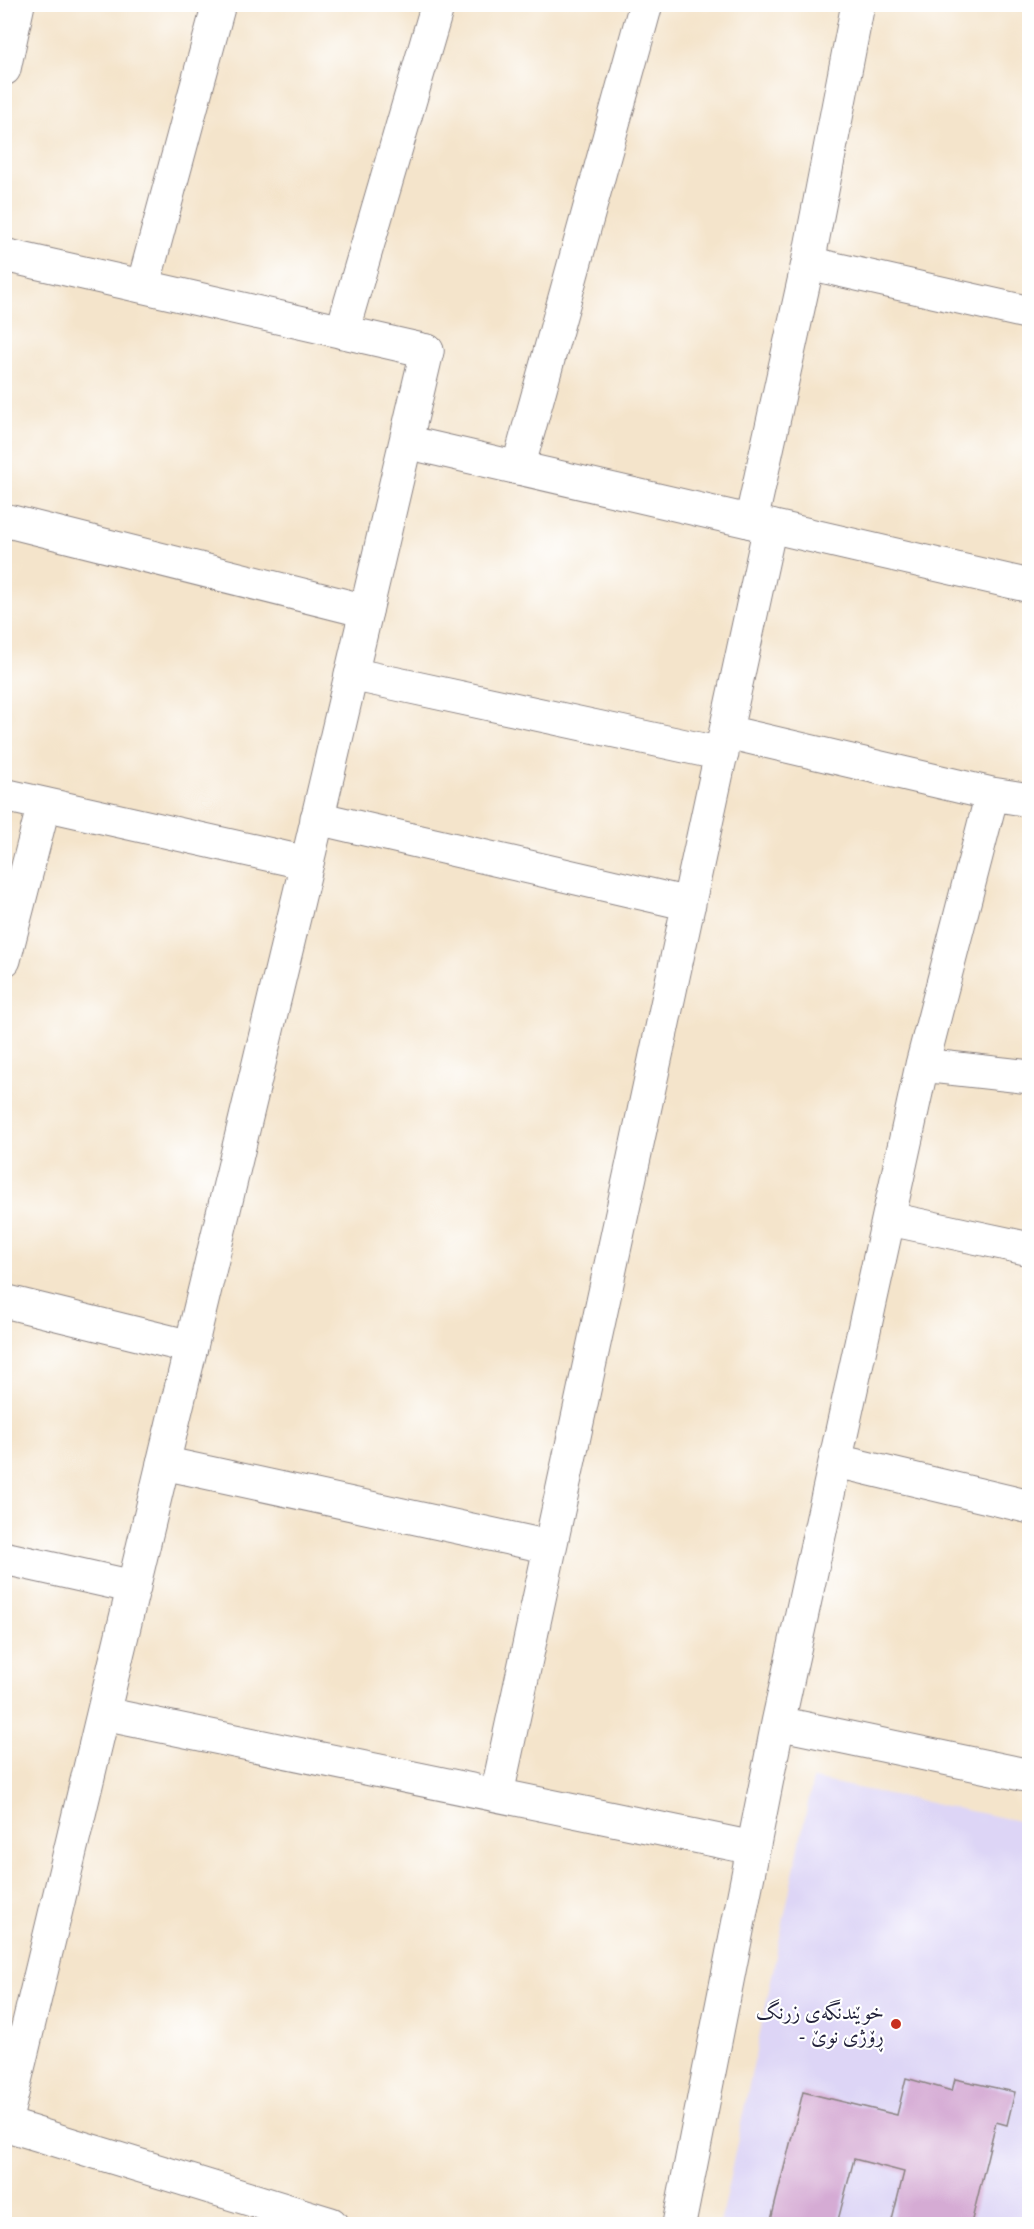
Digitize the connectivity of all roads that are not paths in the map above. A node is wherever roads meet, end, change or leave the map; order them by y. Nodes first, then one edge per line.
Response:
1 (18, 4) edge
2 (219, 4) edge
3 (438, 4) edge
4 (646, 4) edge
5 (858, 4) edge
6 (8, 36) edge
7 (4, 69) edge
8 (4, 255) edge
9 (808, 263) junction
10 (143, 286) junction
11 (1029, 313) edge
12 (342, 332) junction
13 (406, 442) junction
14 (518, 468) junction
15 (4, 520) edge
16 (761, 524) junction
17 (1029, 586) edge
18 (366, 611) junction
19 (351, 674) junction
20 (725, 743) junction
21 (992, 794) junction
22 (4, 795) edge
23 (1029, 800) edge
24 (44, 804) junction
25 (317, 818) junction
26 (307, 863) junction
27 (689, 904) junction
28 (4, 960) edge
29 (922, 1065) junction
30 (1029, 1077) edge
31 (890, 1219) junction
32 (1029, 1249) edge
33 (4, 1301) edge
34 (191, 1347) junction
35 (837, 1461) junction
36 (164, 1463) junction
37 (1029, 1508) edge
38 (550, 1547) junction
39 (4, 1558) edge
40 (134, 1587) junction
41 (104, 1714) junction
42 (778, 1723) junction
43 (1029, 1776) edge
44 (497, 1794) junction
45 (753, 1848) junction
46 (5, 2125) edge
47 (331, 2224) edge
48 (679, 2224) edge

1 - 6 street
2 - 10 street
3 - 12 street
4 - 14 street
5 - 9 street
6 - 7 street
8 - 10 street
9 - 11 street
9 - 16 street
10 - 12 street
12 - 13 street
13 - 14 street
13 - 18 street
14 - 16 street
15 - 18 street
16 - 17 street
16 - 20 street
18 - 19 street
19 - 20 street
19 - 25 street
20 - 21 street
20 - 27 street
21 - 23 street
21 - 29 street
22 - 24 street
24 - 26 street
24 - 28 street
25 - 26 street
25 - 27 street
26 - 34 street
27 - 38 street
29 - 30 street
29 - 31 street
31 - 32 street
31 - 35 street
33 - 34 street
34 - 36 street
35 - 37 street
35 - 42 street
36 - 38 street
36 - 40 street
38 - 44 street
39 - 40 street
40 - 41 street
41 - 44 street
41 - 46 street
42 - 43 street
42 - 45 street
44 - 45 street
45 - 48 street
46 - 47 street

